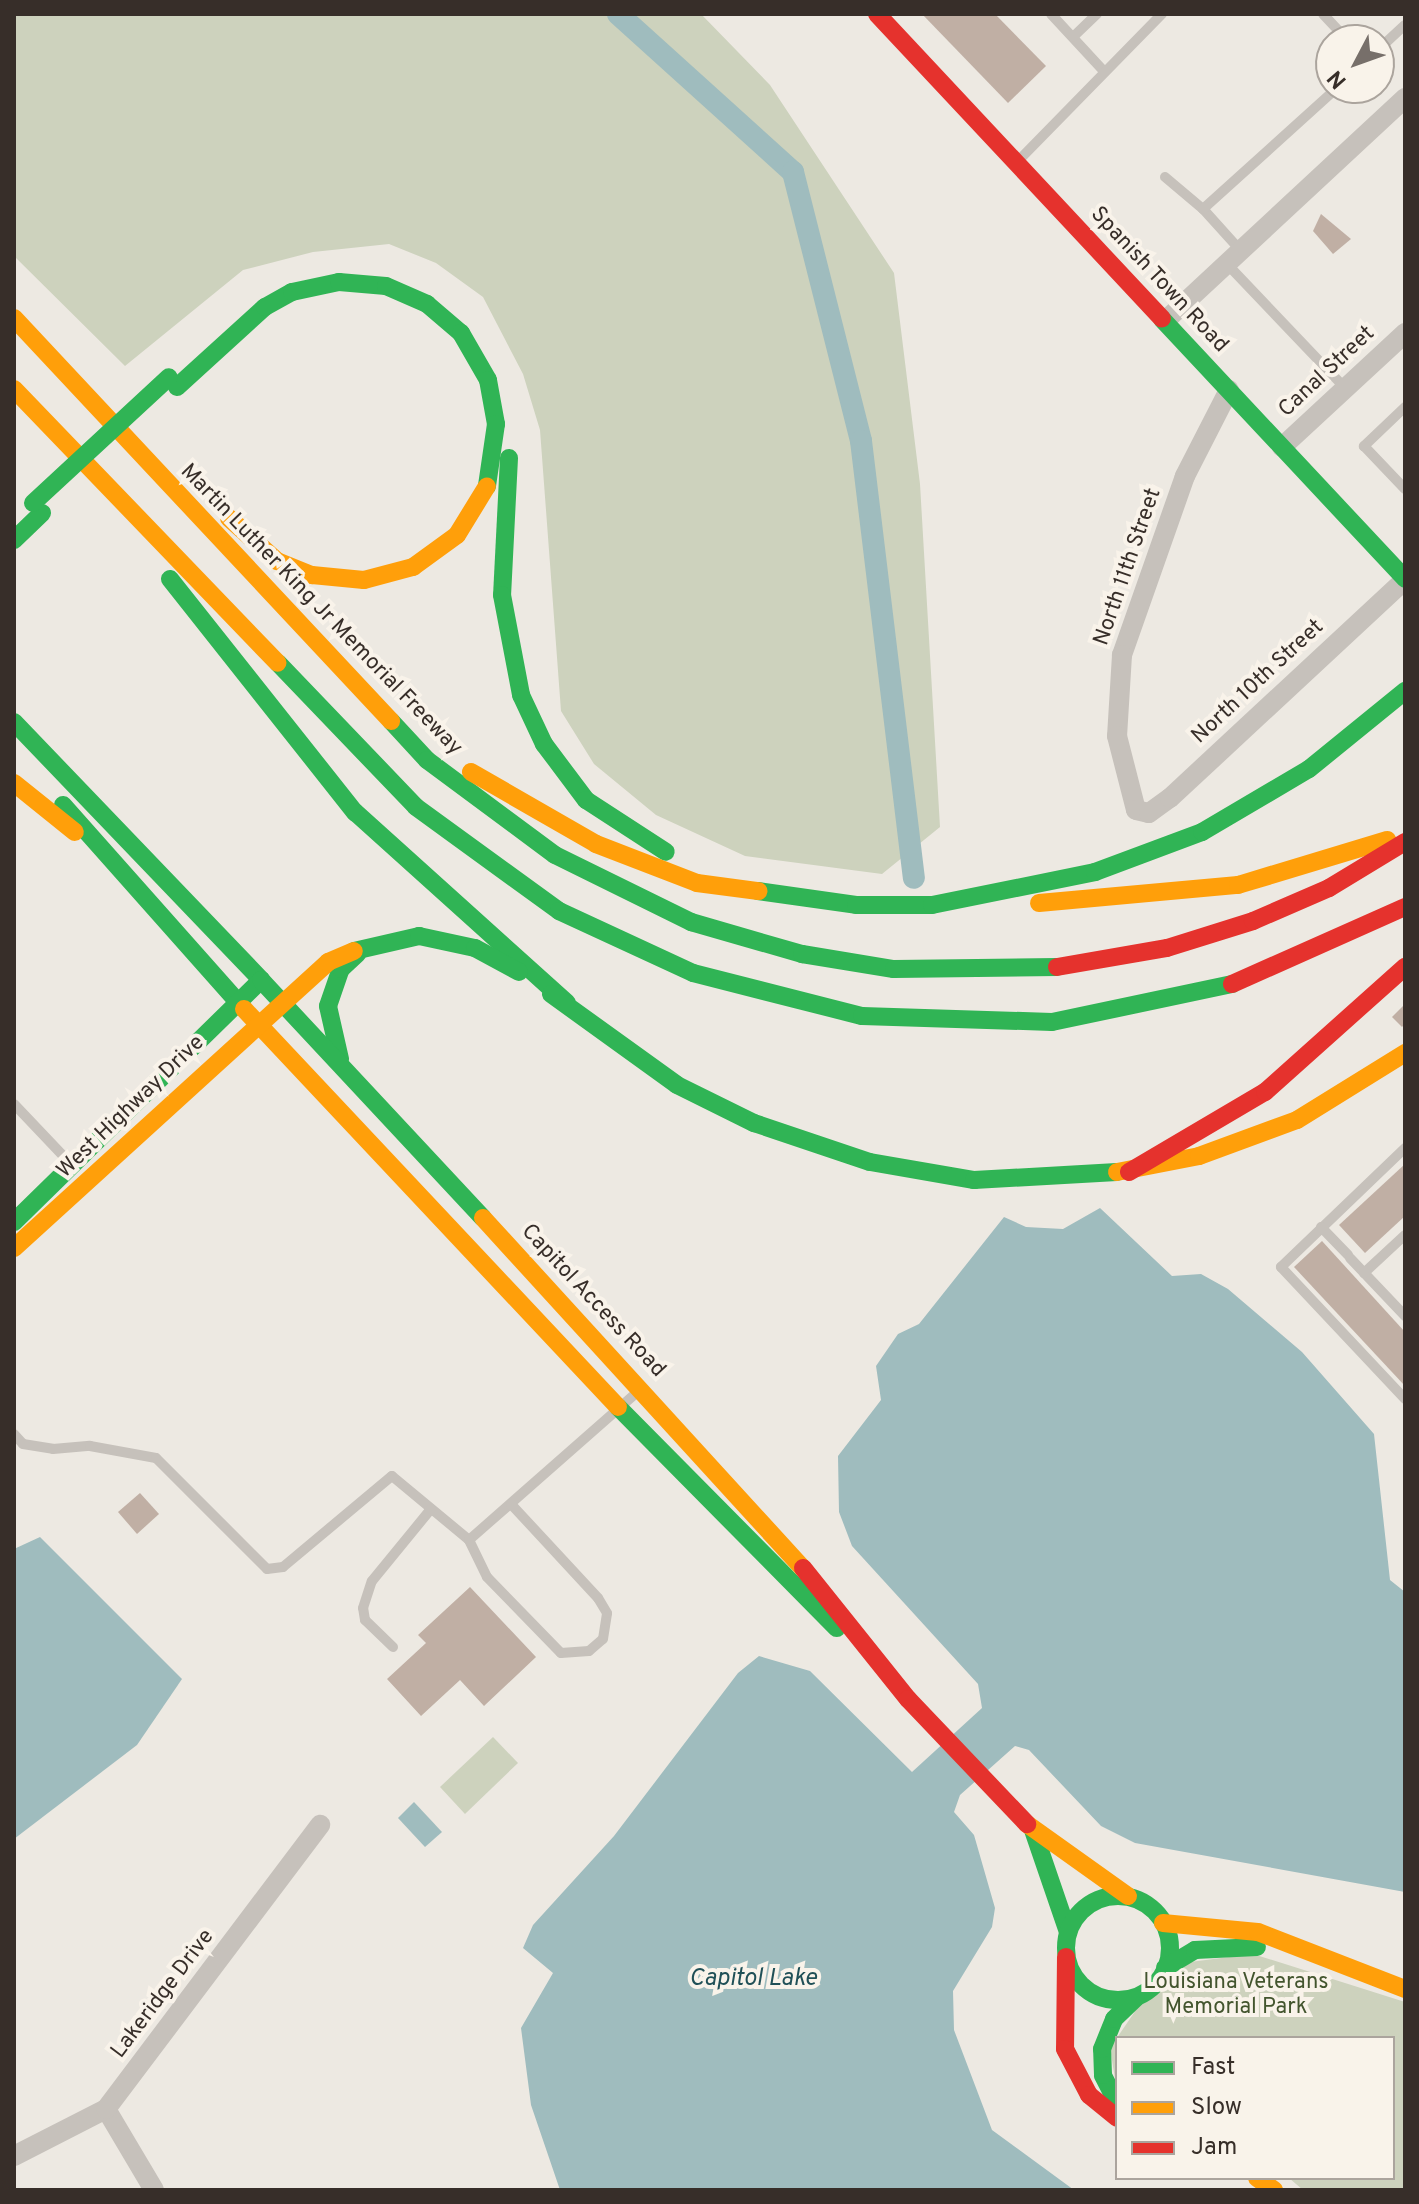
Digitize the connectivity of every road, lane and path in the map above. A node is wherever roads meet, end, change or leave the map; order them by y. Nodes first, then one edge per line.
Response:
1 (877, 14) edge
2 (1051, 14) edge
3 (1097, 14) edge
4 (1162, 14) edge
5 (1073, 37) junction
6 (1102, 69) junction
7 (1405, 98) edge
8 (1319, 104) edge
9 (1017, 163) junction
10 (1165, 177) dead end
11 (1203, 209) junction
12 (1234, 258) junction
13 (14, 317) edge
14 (1165, 321) junction
15 (1405, 333) edge
16 (173, 382) junction
17 (1345, 388) junction
18 (14, 389) edge
19 (1229, 390) junction
20 (1405, 407) edge
21 (34, 410) junction
22 (1282, 447) junction
23 (1405, 489) edge
24 (38, 508) junction
25 (14, 520) edge
26 (14, 540) edge
27 (1405, 580) edge
28 (1405, 691) edge
29 (14, 722) edge
30 (392, 725) junction
31 (14, 752) edge
32 (14, 783) edge
33 (1141, 813) joint
34 (1405, 835) edge
35 (1405, 842) edge
36 (100, 852) junction
37 (713, 881) junction
38 (932, 905) junction
39 (1405, 907) edge
40 (368, 944) junction
41 (1405, 967) edge
42 (261, 980) junction
43 (280, 1000) junction
44 (239, 1003) junction
45 (567, 1003) junction
46 (257, 1022) junction
47 (1405, 1053) edge
48 (347, 1073) junction
49 (14, 1104) edge
50 (1405, 1148) edge
51 (73, 1166) junction
52 (1129, 1172) junction
53 (88, 1182) junction
54 (14, 1222) edge
55 (1321, 1227) junction
56 (1405, 1235) edge
57 (14, 1248) edge
58 (1364, 1273) junction
59 (1405, 1316) edge
60 (642, 1388) junction
61 (1405, 1399) edge
62 (619, 1408) junction
63 (14, 1434) edge
64 (511, 1504) junction
65 (431, 1509) junction
66 (469, 1540) junction
67 (393, 1647) dead end
68 (878, 1664) junction
69 (320, 1825) dead end
70 (1033, 1830) junction
71 (1128, 1896) junction
72 (1163, 1923) junction
73 (1068, 1939) junction
74 (1272, 1943) junction
75 (1165, 1968) junction
76 (1405, 1989) edge
77 (1136, 1998) junction
78 (1115, 2099) edge
79 (106, 2109) junction
80 (1115, 2116) edge
81 (14, 2156) edge
82 (154, 2190) edge

1 - 9 main road, Spanish Town Road
2 - 5 lane
3 - 5 lane
4 - 6 lane
5 - 6 lane
6 - 9 lane
7 - 12 street
8 - 11 lane
9 - 14 main road, Spanish Town Road
10 - 11 lane
11 - 12 lane
12 - 14 street
12 - 17 lane
13 - 16 main road
13 - 30 main road, Martin Luther King Jr Memorial Freeway
14 - 19 main road, Spanish Town Road
15 - 17 street, Canal Street
16 - 24 main road
16 - 37 main road
17 - 22 street, Canal Street
18 - 21 main road
19 - 22 main road, Spanish Town Road
19 - 33 street, North 11th Street
20 - 23 lane
21 - 39 main road
21 - 45 main road
22 - 27 main road, Spanish Town Road
24 - 25 main road
24 - 26 main road
27 - 33 street, North 10th Street
28 - 38 main road
29 - 42 main road, Capitol Access Road
30 - 35 main road, Martin Luther King Jr Memorial Freeway
30 - 37 main road
31 - 36 main road
32 - 36 main road
34 - 38 main road
36 - 44 main road, Capitol Access Road
37 - 38 main road
40 - 43 main road, West Highway Drive
40 - 45 main road, West Highway Drive
40 - 48 main road
41 - 52 main road
42 - 43 main road, Capitol Access Road
42 - 44 main road, West Highway Drive
43 - 46 main road, West Highway Drive
43 - 48 main road, Capitol Access Road
44 - 46 main road, Capitol Access Road
44 - 51 main road, West Highway Drive
45 - 52 main road
46 - 53 main road, West Highway Drive
46 - 62 main road, Capitol Access Road
47 - 52 main road
48 - 60 main road, Capitol Access Road
49 - 51 lane
50 - 55 lane
51 - 53 lane
51 - 54 main road, West Highway Drive
53 - 57 main road, West Highway Drive
55 - 58 lane
55 - 61 lane
56 - 58 lane
58 - 59 lane
60 - 62 lane
60 - 68 main road, Capitol Access Road
62 - 64 lane
62 - 68 main road, Capitol Access Road
63 - 65 lane
64 - 66 lane
64 - 66 lane
65 - 66 lane
65 - 67 lane
68 - 70 main road, Capitol Access Road
69 - 79 street, Lakeridge Drive
70 - 71 main road, Capitol Access Road
70 - 73 main road
71 - 72 main road
71 - 73 main road
72 - 74 main road
72 - 75 main road
73 - 77 main road
73 - 80 main road
74 - 75 main road
74 - 76 main road
75 - 77 main road
77 - 78 main road
79 - 81 street, Lakeridge Drive
79 - 82 street

